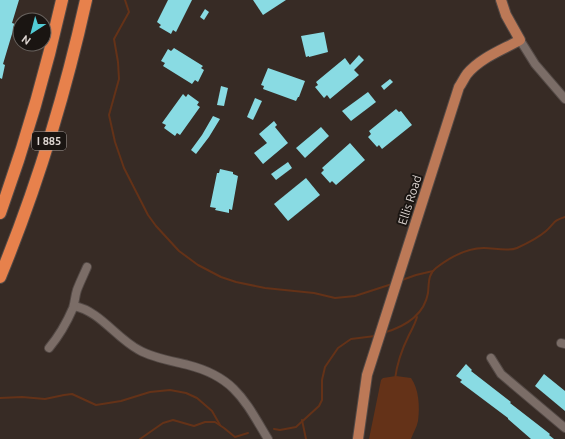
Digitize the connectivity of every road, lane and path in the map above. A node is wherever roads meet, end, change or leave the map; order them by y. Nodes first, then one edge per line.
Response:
1 (62, 0) edge
2 (86, 0) edge
3 (501, 0) edge
4 (520, 40) junction
5 (565, 99) edge
6 (0, 214) edge
7 (87, 267) dead end
8 (0, 278) edge
9 (74, 306) junction
10 (49, 348) dead end
11 (491, 358) dead end
12 (565, 428) edge
13 (268, 439) edge
14 (358, 439) edge

1 - 6 highway, I 885
2 - 8 highway, I 885
3 - 4 main road
4 - 5 street
4 - 14 main road, Ellis Road
7 - 9 street
9 - 10 street
9 - 13 street
11 - 12 street

